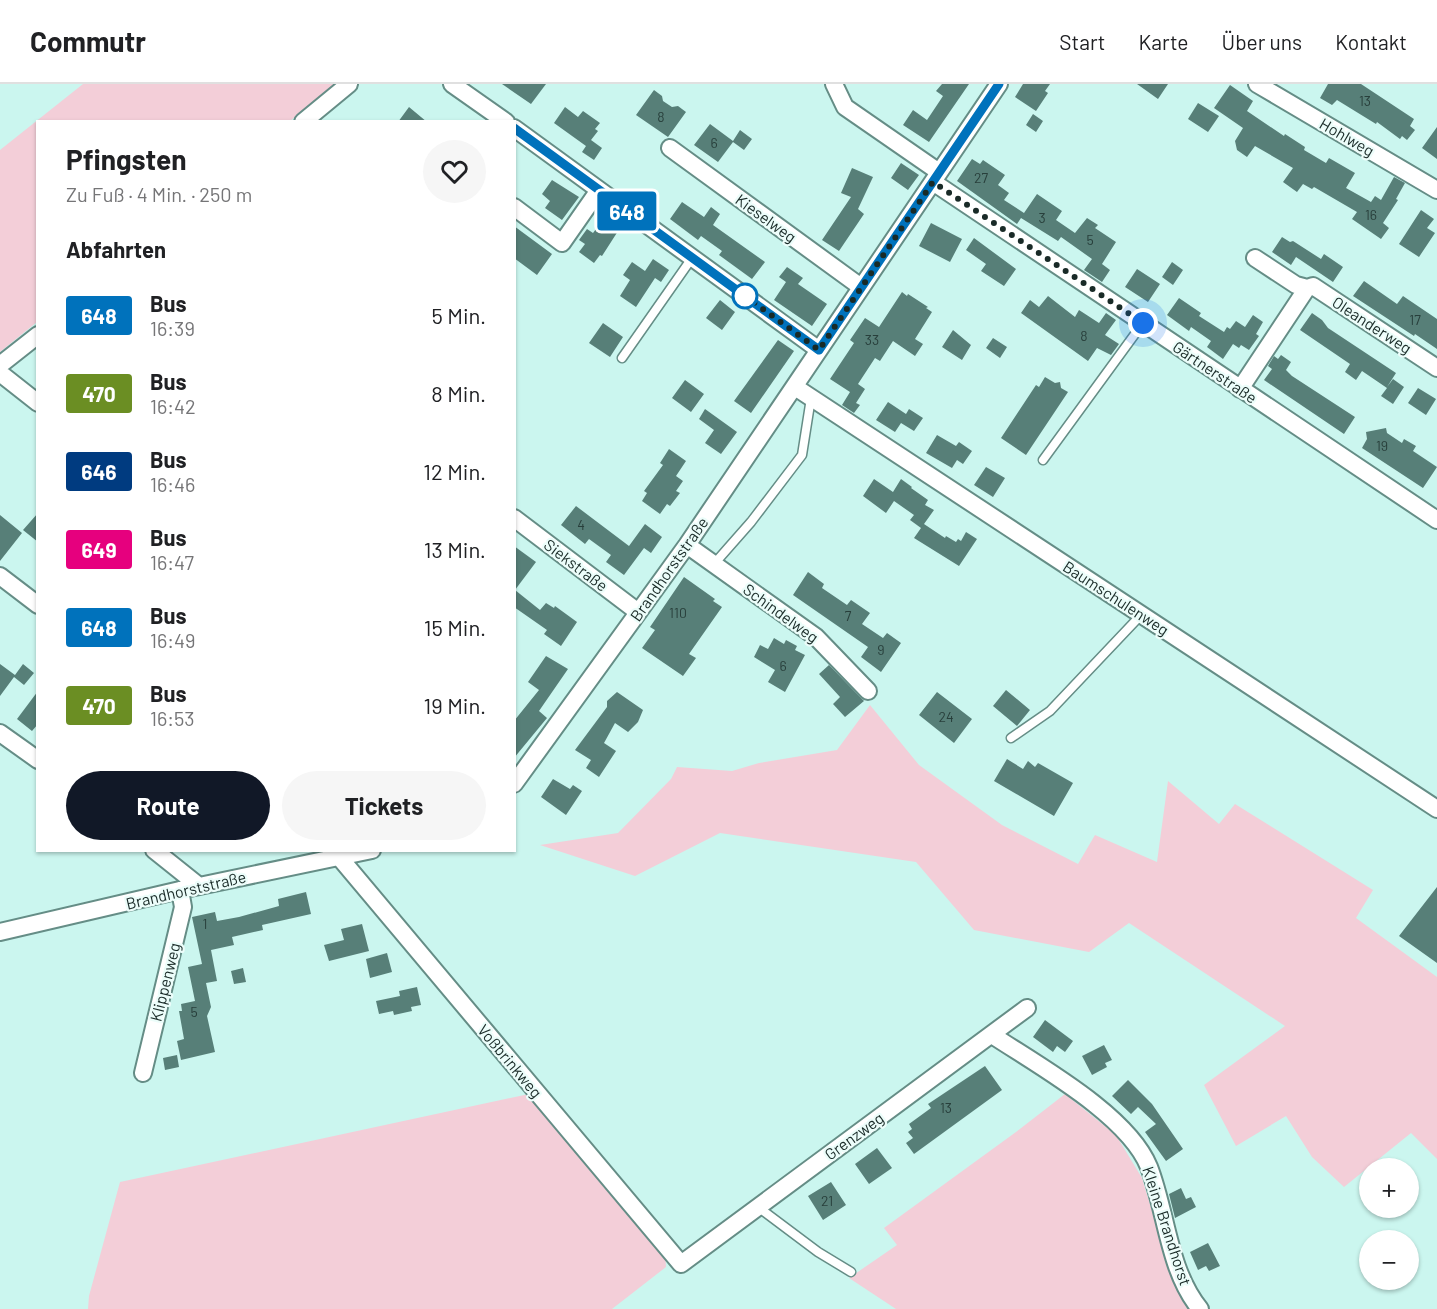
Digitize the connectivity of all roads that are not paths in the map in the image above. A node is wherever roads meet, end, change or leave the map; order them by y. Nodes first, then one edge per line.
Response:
1 (349, 84) edge
2 (452, 84) edge
3 (834, 84) edge
4 (999, 84) edge
5 (1257, 84) edge
6 (305, 120) edge
7 (503, 120) edge
8 (516, 129) edge
9 (670, 148) dead end
10 (936, 177) junction
11 (599, 190) junction
12 (1437, 190) edge
13 (516, 208) edge
14 (692, 258) junction
15 (1255, 258) dead end
16 (861, 287) junction
17 (1307, 288) junction
18 (1143, 323) junction
19 (36, 337) edge
20 (819, 350) junction
21 (622, 358) dead end
22 (0, 365) edge
23 (1437, 368) edge
24 (0, 373) edge
25 (795, 387) junction
26 (1240, 389) junction
27 (811, 398) junction
28 (36, 401) edge
29 (1043, 460) dead end
30 (516, 520) edge
31 (1437, 520) edge
32 (687, 545) junction
33 (714, 564) junction
34 (0, 576) edge
35 (36, 603) edge
36 (638, 612) junction
37 (1141, 615) junction
38 (868, 691) dead end
39 (0, 733) edge
40 (1011, 738) dead end
41 (36, 759) edge
42 (516, 781) edge
43 (1437, 809) edge
44 (156, 852) edge
45 (364, 852) edge
46 (340, 858) junction
47 (200, 886) junction
48 (180, 890) junction
49 (0, 932) edge
50 (1027, 1008) dead end
51 (992, 1035) junction
52 (143, 1073) dead end
53 (758, 1206) junction
54 (681, 1264) joint
55 (851, 1272) dead end
56 (1200, 1309) edge

1 - 6 street
2 - 7 street
3 - 10 street, Gärtnerstraße
4 - 10 street, Brandhorststraße
5 - 12 street, Hohlweg
8 - 11 street
9 - 16 street, Kieselweg
10 - 16 street, Brandhorststraße
10 - 18 street, Gärtnerstraße
11 - 13 street
11 - 14 street
14 - 20 street
14 - 21 lane
15 - 17 street, Oleanderweg
16 - 20 street, Brandhorststraße
17 - 23 street, Oleanderweg
17 - 26 street
18 - 26 street, Gärtnerstraße
18 - 29 lane
19 - 22 street
20 - 25 street, Brandhorststraße
24 - 28 street
25 - 27 street, Baumschulenweg
25 - 32 street, Brandhorststraße
26 - 31 street, Gärtnerstraße
27 - 33 lane
27 - 37 street, Baumschulenweg
30 - 36 street, Siekstraße
32 - 33 street, Schindelweg
32 - 36 street, Brandhorststraße
33 - 38 street, Schindelweg
34 - 35 street
36 - 42 street, Brandhorststraße
37 - 40 lane
37 - 43 street, Baumschulenweg
39 - 41 street
44 - 47 street
45 - 46 street, Brandhorststraße
46 - 47 street, Brandhorststraße
46 - 54 street, Voßbrinkweg
47 - 48 street, Brandhorststraße
48 - 49 street, Brandhorststraße
48 - 52 street, Klippenweg
50 - 51 street, Grenzweg
51 - 53 street, Grenzweg
51 - 56 street, Kleine Brandhorst
53 - 54 street, Grenzweg
53 - 55 lane

